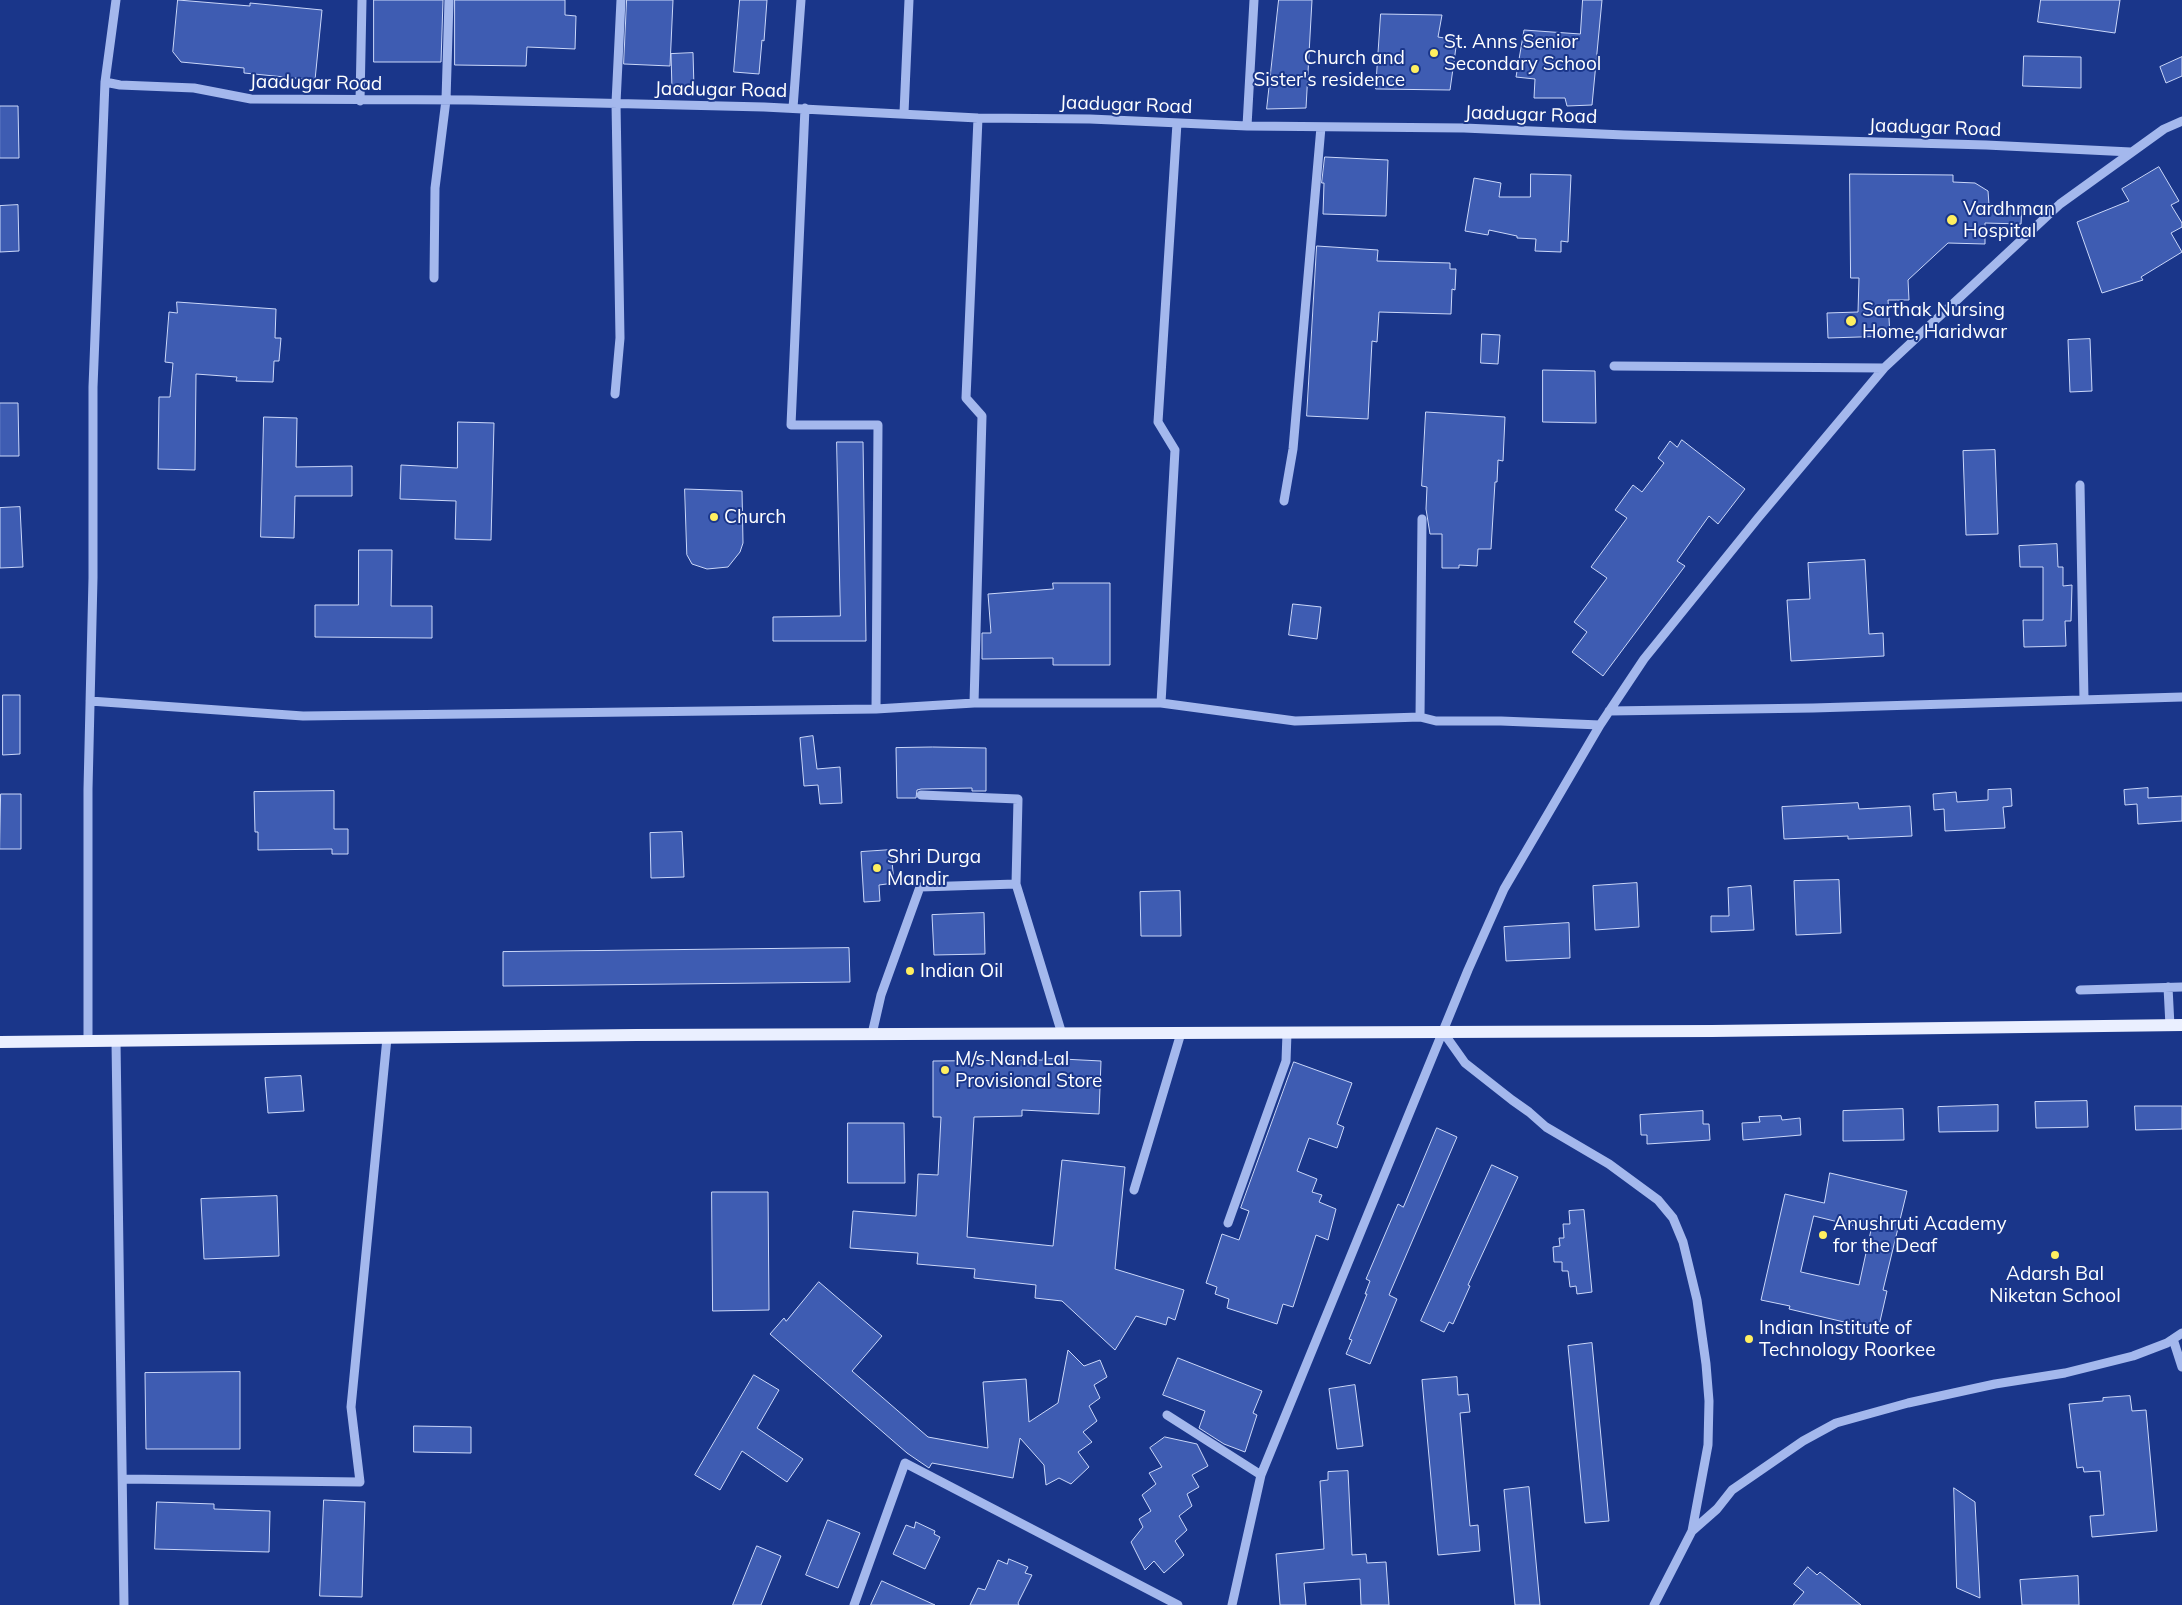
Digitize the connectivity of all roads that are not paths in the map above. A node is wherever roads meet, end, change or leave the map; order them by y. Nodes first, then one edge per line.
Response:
1 (116, 0) edge
2 (362, 0) edge
3 (449, 0) edge
4 (621, 0) edge
5 (801, 0) edge
6 (909, 0) edge
7 (1254, 0) edge
8 (105, 82) junction
9 (446, 100) junction
10 (360, 101) junction
11 (616, 103) junction
12 (793, 108) junction
13 (805, 108) junction
14 (904, 113) junction
15 (978, 118) junction
16 (2182, 121) edge
17 (1176, 123) junction
18 (1247, 126) junction
19 (1321, 127) junction
20 (2131, 152) junction
21 (434, 278) dead end
22 (1614, 366) dead end
23 (1884, 368) junction
24 (615, 394) dead end
25 (2080, 485) dead end
26 (1284, 501) dead end
27 (1422, 519) dead end
28 (2182, 697) edge
29 (2084, 700) junction
30 (90, 701) junction
31 (974, 703) junction
32 (1161, 703) junction
33 (876, 709) junction
34 (1609, 711) junction
35 (1420, 717) junction
36 (1600, 724) junction
37 (921, 795) dead end
38 (1016, 884) junction
39 (2168, 987) junction
40 (2182, 987) edge
41 (2080, 990) dead end
42 (2176, 1025) edge
43 (1442, 1032) junction
44 (1182, 1033) junction
45 (1287, 1033) junction
46 (872, 1034) junction
47 (1062, 1034) junction
48 (387, 1038) junction
49 (88, 1041) junction
50 (116, 1041) junction
51 (0, 1042) edge
52 (1134, 1190) dead end
53 (1228, 1224) dead end
54 (2182, 1333) edge
55 (2172, 1339) junction
56 (2182, 1368) edge
57 (1167, 1415) dead end
58 (1261, 1475) junction
59 (124, 1479) junction
60 (1692, 1531) junction
61 (124, 1605) edge
62 (854, 1605) edge
63 (1178, 1605) edge
64 (1232, 1605) edge
65 (1654, 1605) edge

1 - 8 street
2 - 10 street
3 - 9 street
4 - 11 street
5 - 12 street
6 - 14 street
7 - 18 street
8 - 10 street, Jaadugar Road
8 - 30 street
9 - 10 street, Jaadugar Road
9 - 11 street, Jaadugar Road
9 - 21 street
11 - 12 street, Jaadugar Road
11 - 24 street
12 - 13 street, Jaadugar Road
13 - 14 street, Jaadugar Road
13 - 33 street
14 - 15 street, Jaadugar Road
15 - 17 street, Jaadugar Road
15 - 31 street
16 - 20 street
17 - 18 street, Jaadugar Road
17 - 32 street
18 - 19 street, Jaadugar Road
19 - 20 street, Jaadugar Road
19 - 26 street
20 - 23 street
22 - 23 street
23 - 34 street
25 - 29 street
27 - 35 street
28 - 29 street
29 - 34 street
30 - 33 street
30 - 49 street
31 - 32 street
31 - 33 street
32 - 35 street
34 - 36 street
35 - 36 street
36 - 43 street
37 - 38 street
38 - 46 street
38 - 47 street
39 - 40 street
39 - 41 street
39 - 42 street
42 - 43 main road
43 - 45 main road
43 - 58 street
43 - 60 street
44 - 45 main road
44 - 47 main road
44 - 52 street
45 - 53 street
46 - 47 main road
46 - 48 main road
48 - 50 main road
48 - 59 street
49 - 50 main road
49 - 51 main road
50 - 59 street
54 - 55 street
55 - 56 street
55 - 60 street
57 - 58 street
58 - 64 street
59 - 61 street
60 - 65 street
62 - 63 street

